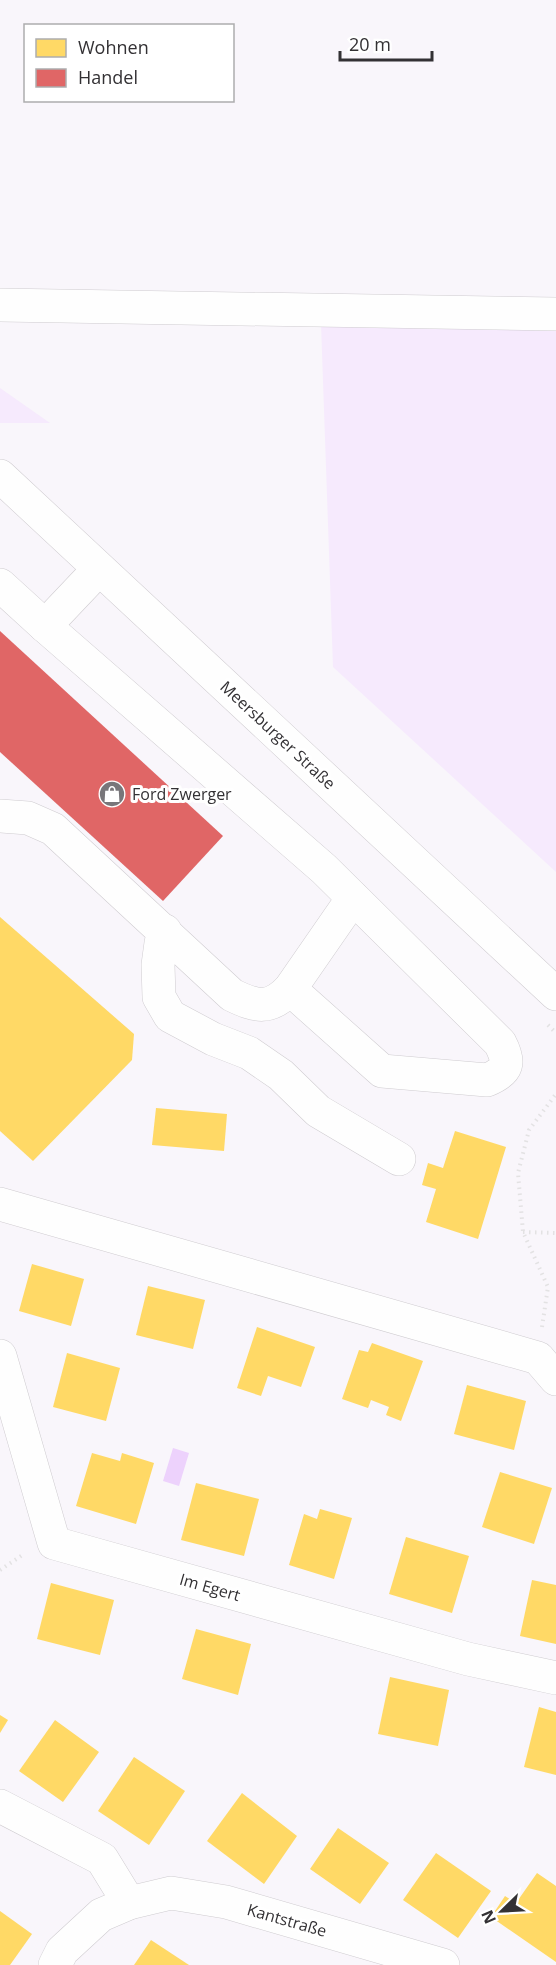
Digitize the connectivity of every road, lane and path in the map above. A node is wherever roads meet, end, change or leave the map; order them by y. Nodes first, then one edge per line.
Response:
1 (0, 305) edge
2 (556, 314) edge
3 (0, 476) edge
4 (99, 569) junction
5 (0, 585) edge
6 (45, 626) junction
7 (0, 816) edge
8 (353, 898) junction
9 (165, 931) junction
10 (290, 989) junction
11 (556, 994) edge
12 (556, 1094) edge
13 (399, 1160) dead end
14 (0, 1204) edge
15 (523, 1232) junction
16 (556, 1233) edge
17 (0, 1356) edge
18 (547, 1368) edge
19 (556, 1678) edge
20 (0, 1806) edge
21 (129, 1903) junction
22 (55, 1965) edge
23 (442, 1965) edge

1 - 2 street
3 - 4 street, Meersburger Straße
4 - 6 street
4 - 11 street, Meersburger Straße
5 - 6 street
6 - 8 street
7 - 9 street
8 - 10 street
8 - 10 street
9 - 10 street
9 - 13 street
12 - 15 path
14 - 18 street
15 - 16 path
15 - 18 path
17 - 19 street, Im Egert
20 - 21 street
21 - 22 street, Kantstraße
21 - 23 street, Kantstraße

